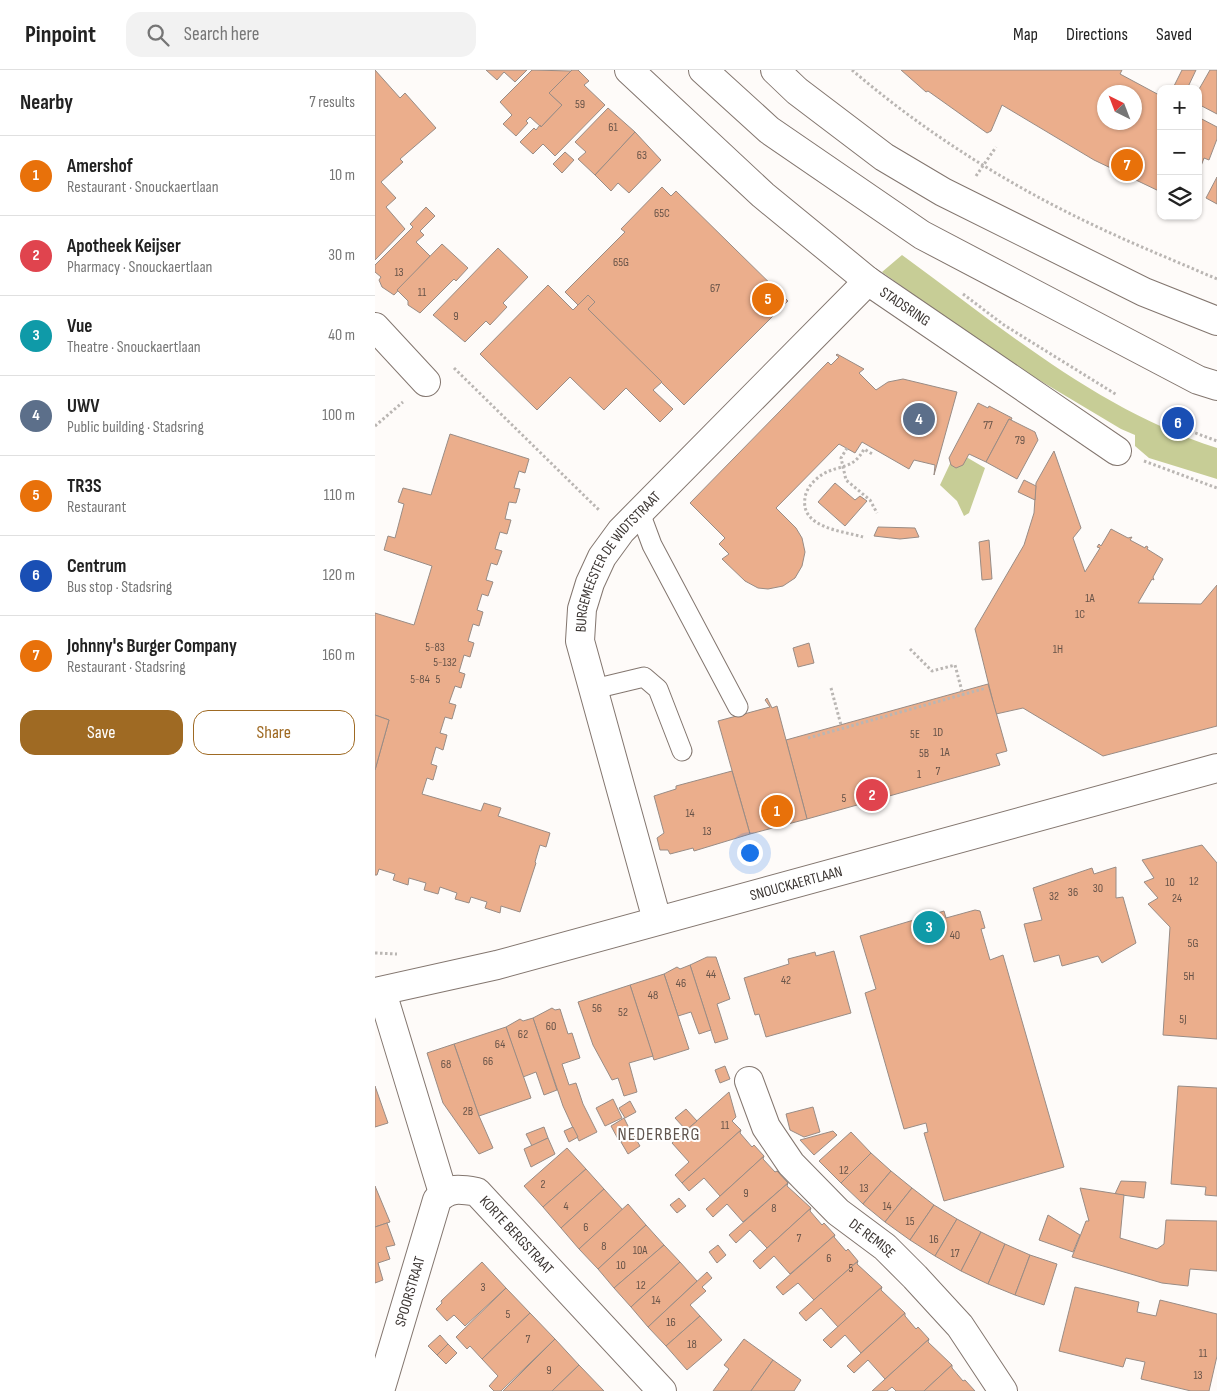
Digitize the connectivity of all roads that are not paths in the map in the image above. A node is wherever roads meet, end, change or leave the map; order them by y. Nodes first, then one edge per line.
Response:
1 (629, 70) edge
2 (703, 70) edge
3 (775, 70) edge
4 (868, 281) junction
5 (1217, 321) edge
6 (375, 327) edge
7 (426, 382) road end
8 (1217, 386) edge
9 (1117, 451) road end
10 (639, 510) junction
11 (594, 689) junction
12 (738, 707) dead end
13 (682, 751) dead end
14 (1217, 768) edge
15 (657, 920) junction
16 (378, 992) edge
17 (749, 1081) dead end
18 (443, 1193) junction
19 (379, 1391) edge
20 (662, 1391) edge
21 (1003, 1391) edge

1 - 4 street, STADSRING
2 - 8 street
3 - 5 street
4 - 9 street, STADSRING
4 - 10 street, BURGEMEESTER DE WIDTSTRAAT
6 - 7 street
10 - 11 street, BURGEMEESTER DE WIDTSTRAAT
10 - 12 lane
11 - 13 lane
11 - 15 street, BURGEMEESTER DE WIDTSTRAAT
14 - 15 street, SNOUCKAERTLAAN
15 - 16 street, SNOUCKAERTLAAN
16 - 18 street
17 - 21 street, DE REMISE
18 - 19 street, SPOORSTRAAT
18 - 20 street, KORTE BERGSTRAAT

